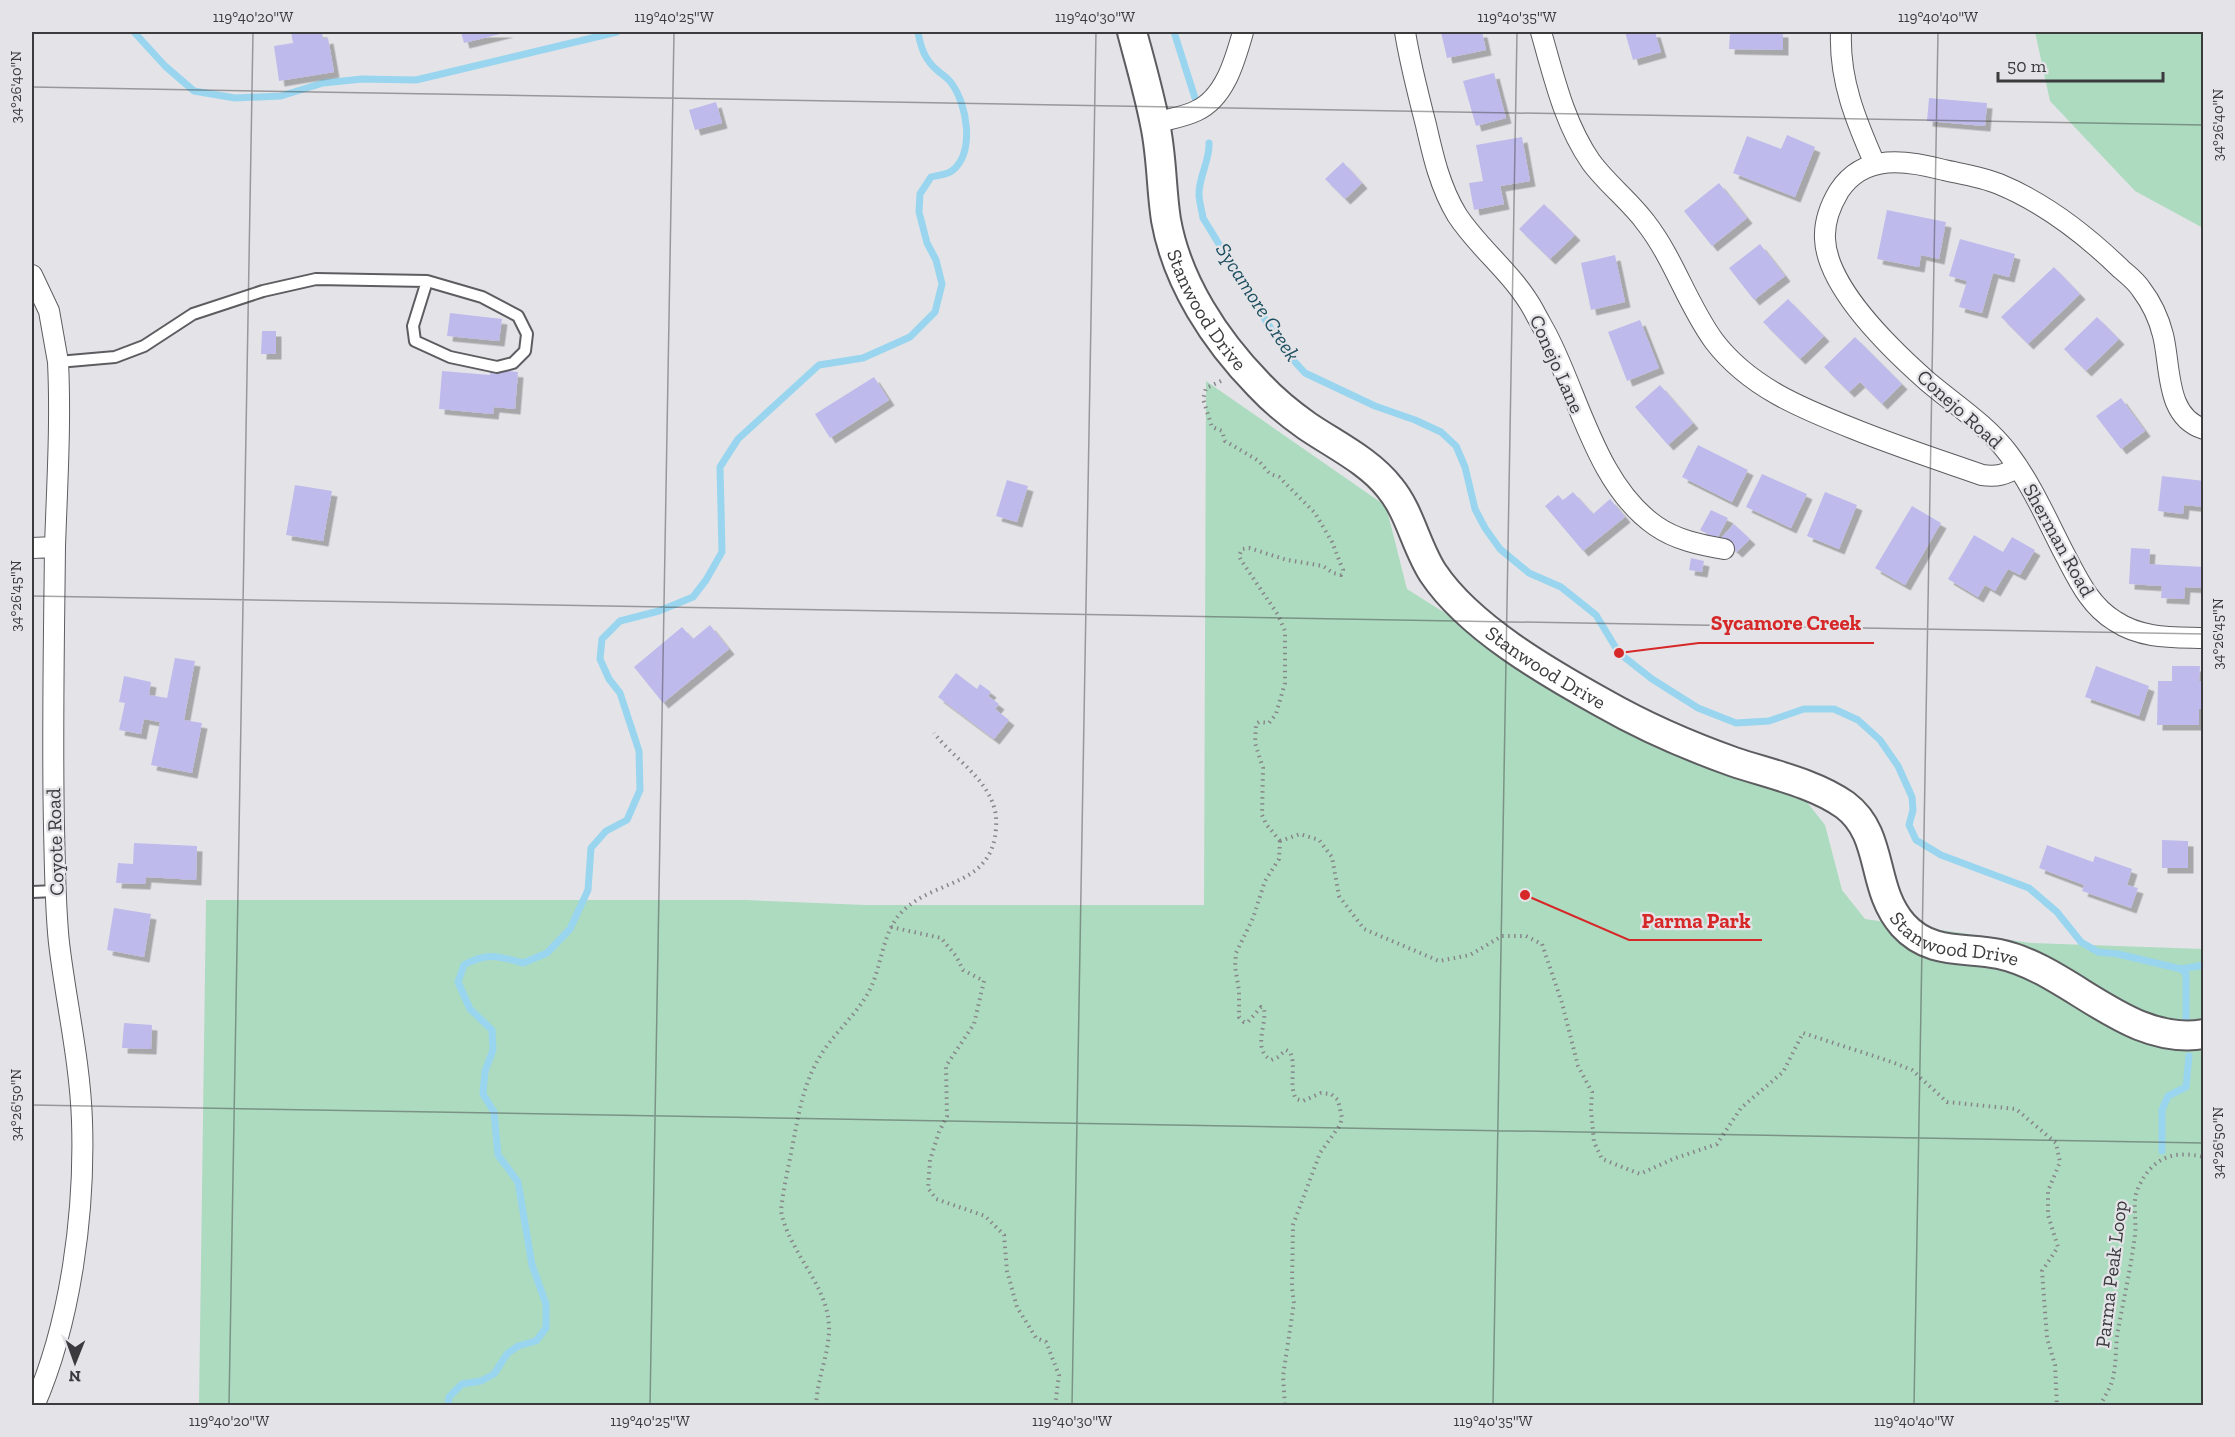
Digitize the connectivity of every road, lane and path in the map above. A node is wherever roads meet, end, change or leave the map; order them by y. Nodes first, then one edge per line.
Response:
1 (1132, 32) edge
2 (1243, 32) edge
3 (1405, 32) edge
4 (1541, 32) edge
5 (1841, 32) edge
6 (1155, 123) junction
7 (1875, 164) junction
8 (32, 275) edge
9 (427, 281) junction
10 (58, 362) junction
11 (1248, 374) junction
12 (2204, 429) edge
13 (2018, 467) junction
14 (55, 547) junction
15 (32, 548) edge
16 (1724, 549) dead end
17 (2204, 638) edge
18 (934, 733) dead end
19 (1280, 841) junction
20 (56, 891) junction
21 (32, 892) edge
22 (891, 927) junction
23 (2204, 1034) edge
24 (2204, 1157) edge
25 (34, 1406) edge
26 (816, 1406) edge
27 (1055, 1406) edge
28 (1285, 1406) edge
29 (2056, 1406) edge
30 (2100, 1406) edge

1 - 6 main road, Stanwood Drive
2 - 6 street
3 - 16 street, Conejo Lane
4 - 13 street, Conejo Road
5 - 7 street
6 - 11 main road, Stanwood Drive
7 - 12 street, Conejo Road
7 - 13 street, Conejo Road
8 - 10 street, Coyote Road
9 - 9 lane
9 - 10 lane
10 - 14 street, Coyote Road
11 - 19 path
11 - 23 main road, Stanwood Drive
13 - 17 street, Sherman Road
14 - 15 street
14 - 20 street, Coyote Road
18 - 22 path
19 - 28 path
19 - 29 path
20 - 21 lane
20 - 25 street, Coyote Road
22 - 26 path
22 - 27 path
24 - 30 path, Parma Peak Loop

